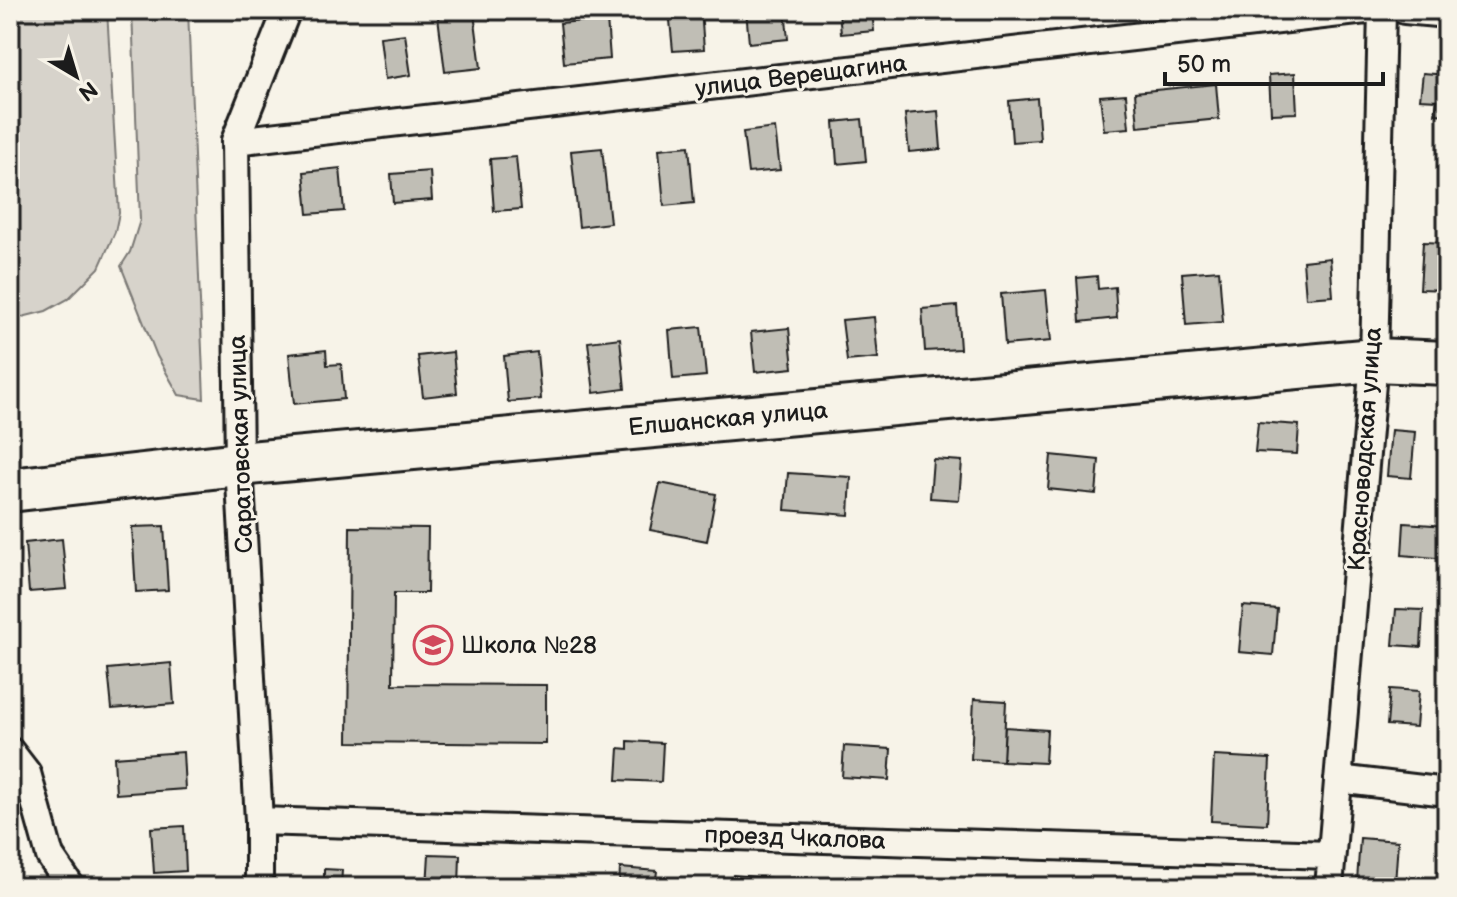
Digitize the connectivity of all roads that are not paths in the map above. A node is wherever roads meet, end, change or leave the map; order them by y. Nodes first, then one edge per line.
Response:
1 (287, 10) edge
2 (1366, 10) edge
3 (1382, 10) edge
4 (1405, 10) edge
5 (1447, 14) edge
6 (235, 141) junction
7 (1374, 360) junction
8 (1447, 363) edge
9 (239, 464) junction
10 (10, 490) edge
11 (10, 751) edge
12 (1338, 779) junction
13 (1447, 792) edge
14 (259, 821) junction
15 (1330, 855) junction
16 (71, 887) edge
17 (259, 887) edge
18 (1329, 887) edge

1 - 6 street, Саратовская улица
2 - 6 street, улица Верещагина
3 - 7 street, Красноводская улица
4 - 5 street
6 - 9 street, Саратовская улица
7 - 8 main road, Елшанская улица
7 - 9 main road, Елшанская улица
7 - 12 street, Красноводская улица
9 - 10 main road, Елшанская улица
9 - 14 street, Саратовская улица
11 - 16 street
12 - 13 street
12 - 15 street, Красноводская улица
14 - 15 street, проезд Чкалова
14 - 17 street, Саратовская улица
15 - 18 street, Красноводская улица

